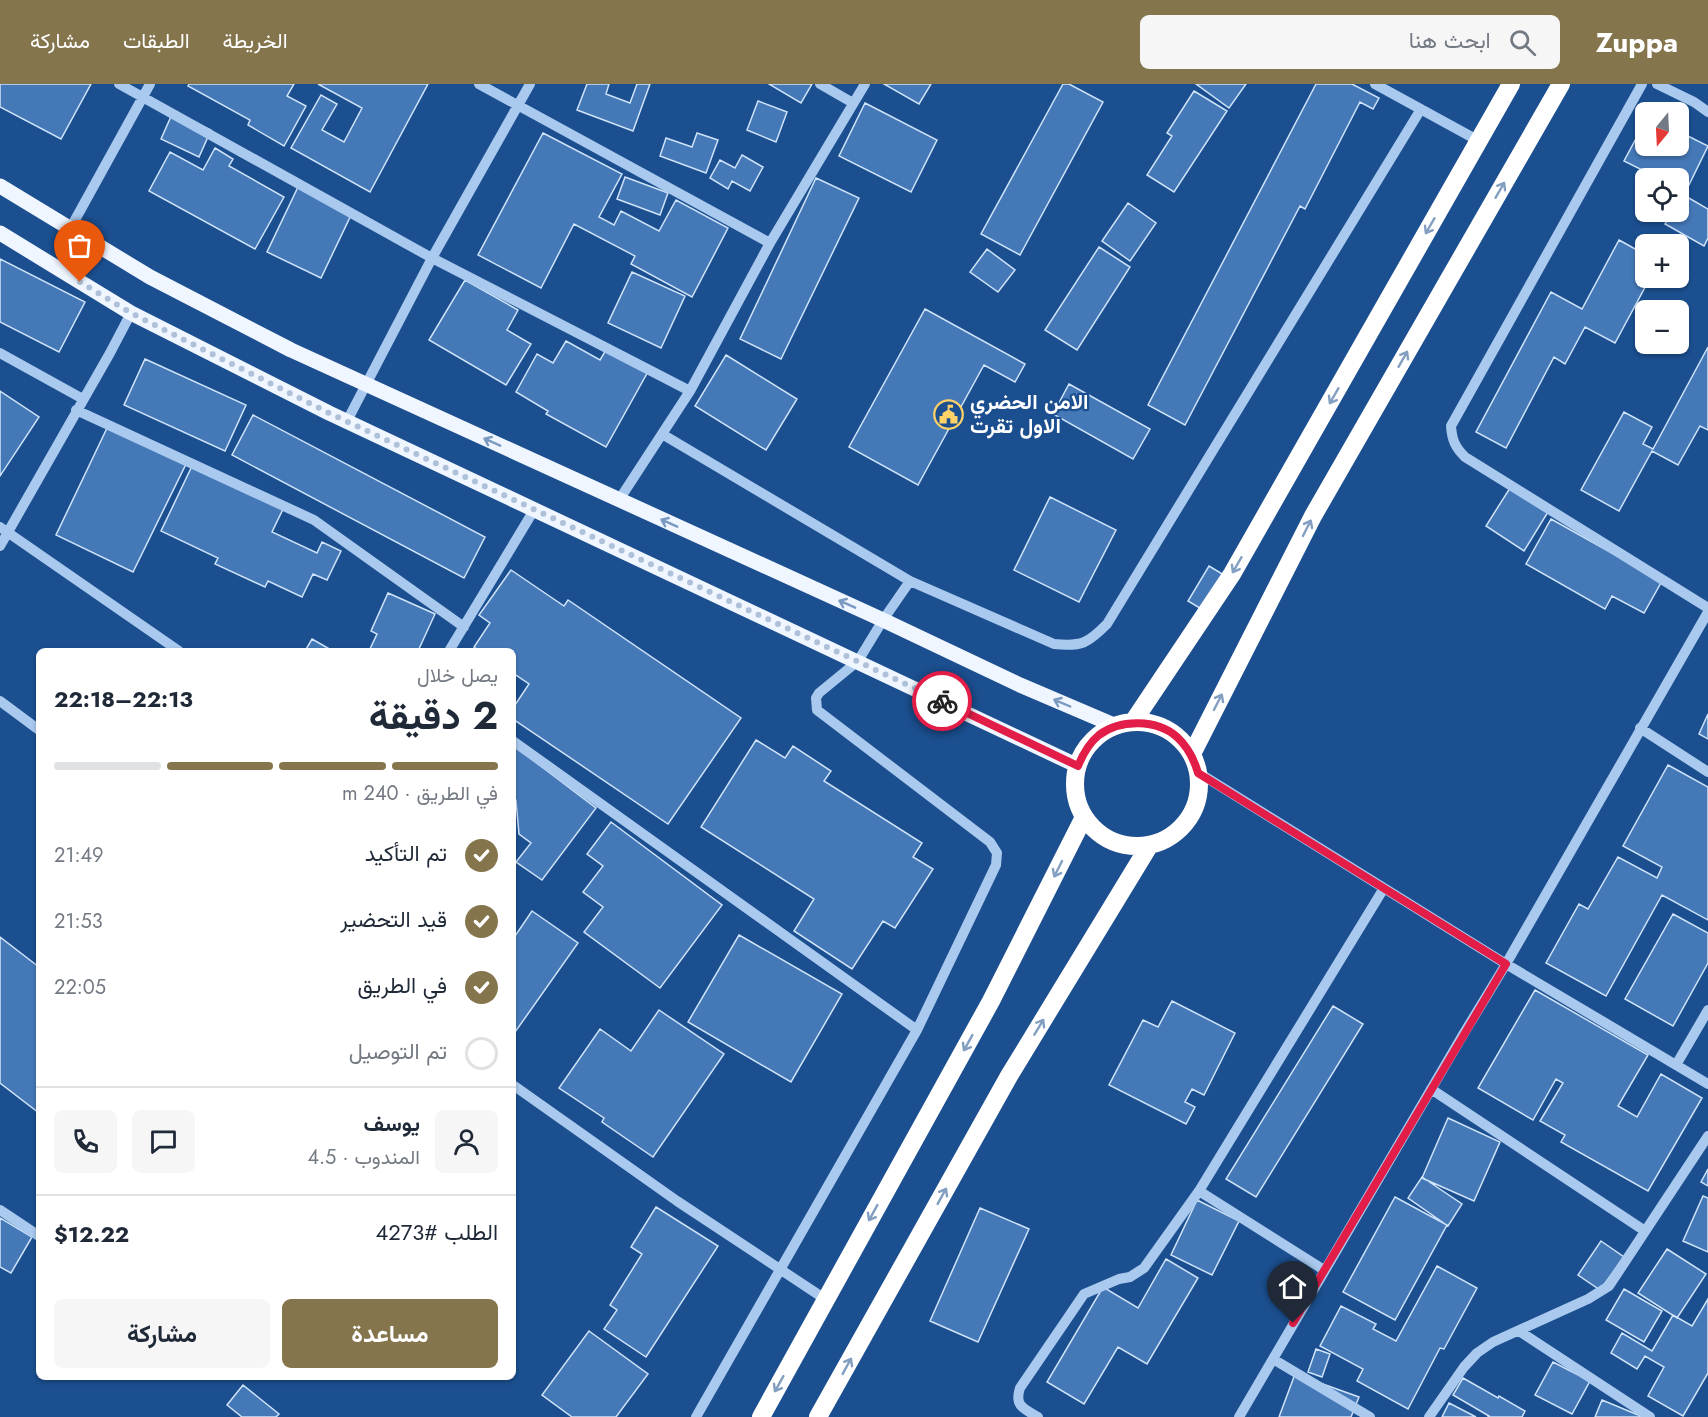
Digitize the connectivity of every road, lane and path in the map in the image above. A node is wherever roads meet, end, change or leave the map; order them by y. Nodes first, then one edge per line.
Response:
1 (119, 84) edge
2 (150, 84) edge
3 (479, 84) edge
4 (530, 84) edge
5 (820, 84) edge
6 (865, 84) edge
7 (1375, 84) edge
8 (1511, 84) edge
9 (1561, 84) edge
10 (1642, 84) edge
11 (1658, 84) edge
12 (142, 97) junction
13 (853, 104) junction
14 (518, 106) junction
15 (1420, 109) junction
16 (1708, 112) edge
17 (1479, 141) junction
18 (0, 186) edge
19 (70, 229) junction
20 (0, 233) edge
21 (770, 243) junction
22 (432, 258) junction
23 (131, 313) junction
24 (0, 353) edge
25 (367, 385) junction
26 (690, 391) junction
27 (83, 399) junction
28 (76, 410) junction
29 (347, 421) junction
30 (662, 434) junction
31 (619, 500) junction
32 (534, 510) junction
33 (4, 530) edge
34 (0, 546) edge
35 (910, 581) junction
36 (1708, 610) edge
37 (883, 620) junction
38 (464, 627) junction
39 (175, 648) edge
40 (451, 648) edge
41 (858, 661) junction
42 (0, 701) edge
43 (1124, 724) junction
44 (36, 728) edge
45 (1640, 728) junction
46 (516, 743) edge
47 (1191, 754) junction
48 (1078, 766) junction
49 (1708, 772) edge
50 (1198, 773) junction
51 (1084, 817) junction
52 (1149, 846) junction
53 (1384, 888) junction
54 (1506, 964) junction
55 (1708, 1010) edge
56 (917, 1030) junction
57 (1676, 1065) junction
58 (1708, 1084) edge
59 (516, 1087) edge
60 (1431, 1089) junction
61 (1708, 1136) edge
62 (1199, 1191) junction
63 (0, 1210) edge
64 (1645, 1231) junction
65 (36, 1234) edge
66 (779, 1269) junction
67 (1324, 1270) junction
68 (825, 1299) junction
69 (1519, 1331) junction
70 (1273, 1359) junction
71 (696, 1417) edge
72 (761, 1417) edge
73 (818, 1417) edge
74 (1038, 1417) edge
75 (1239, 1417) edge
76 (1370, 1417) edge
77 (1429, 1417) edge
78 (1650, 1417) edge

1 - 12 street
2 - 12 street
3 - 14 street
4 - 14 street
5 - 13 street
6 - 13 street
7 - 15 street
8 - 17 highway
47 -> 9 highway
10 - 36 street
11 - 16 street
12 - 19 street
12 - 22 street
13 - 21 street
14 - 21 street
14 - 22 street
15 - 17 street
15 - 35 street
17 -> 43 highway
18 - 19 main road
19 - 25 main road
20 - 23 main road
21 - 26 street
22 - 25 street
22 - 26 street
23 - 27 street
23 - 29 main road
24 - 27 street
25 - 29 street
31 -> 25 main road
26 - 30 street
27 - 28 street
28 - 33 street
28 - 38 street
29 - 32 main road
30 - 31 street
30 - 35 street
37 -> 31 main road
32 - 38 street
32 - 41 main road
33 - 34 street
33 - 39 street
35 - 37 street
36 - 45 street
37 - 41 street
43 -> 37 main road
38 - 40 street
41 - 48 main road
41 - 56 street
42 - 44 street
43 - 47 highway
43 - 48 highway
45 - 49 street
45 - 54 street
46 - 56 street
47 - 50 highway
48 - 51 highway
50 - 52 highway
50 - 53 street
51 - 52 highway
51 -> 68 highway
73 -> 52 highway
53 - 54 street
53 - 62 street
54 - 57 street
54 - 60 street
55 - 57 street
56 - 66 street
57 - 58 street
59 - 66 street
60 - 64 street
60 - 67 street
61 - 64 street
62 - 67 street
62 - 74 street
63 - 65 street
64 - 69 street
66 - 68 street
66 - 71 street
67 - 70 street
68 -> 72 highway
69 - 77 street
69 - 78 street
70 - 75 street
70 - 76 street

